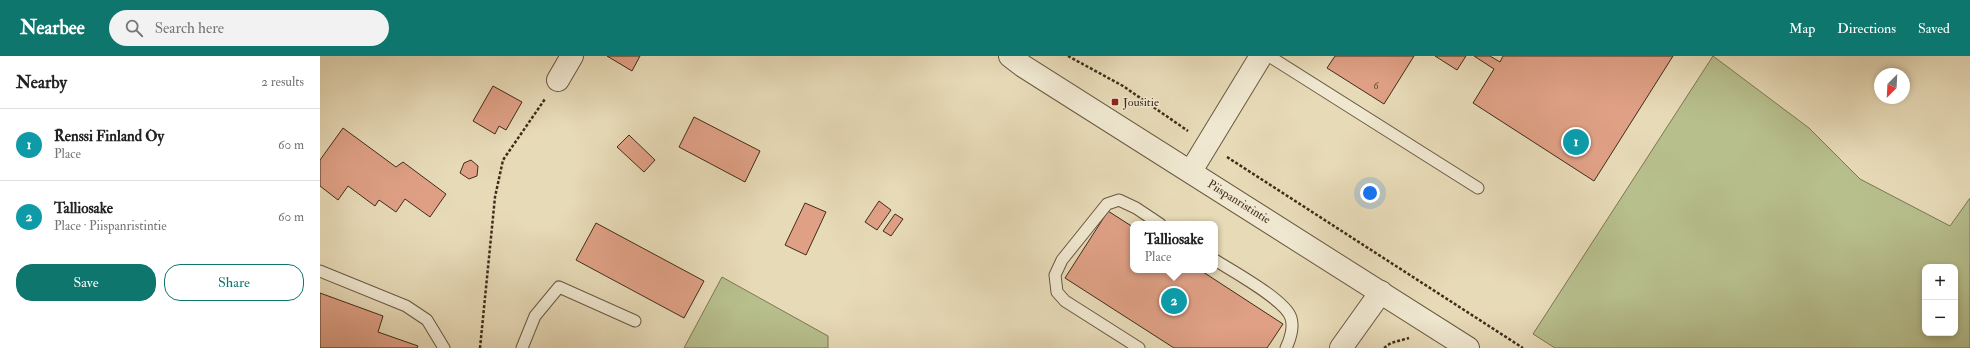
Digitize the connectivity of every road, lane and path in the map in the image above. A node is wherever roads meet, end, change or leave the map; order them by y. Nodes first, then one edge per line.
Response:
1 (572, 56) edge
2 (1010, 56) edge
3 (1068, 56) edge
4 (1261, 56) edge
5 (1269, 56) edge
6 (558, 80) joint
7 (1208, 144) junction
8 (1191, 171) junction
9 (1478, 188) dead end
10 (1156, 221) edge
11 (1218, 262) edge
12 (320, 271) edge
13 (1381, 292) junction
14 (635, 321) dead end
15 (444, 348) edge
16 (480, 348) edge
17 (522, 348) edge
18 (1139, 348) edge
19 (1286, 348) edge
20 (1341, 348) edge
21 (1468, 348) edge
22 (1524, 348) edge

1 - 6 street
2 - 8 street, Piispanristintie
3 - 7 path
4 - 7 street
5 - 9 lane
6 - 16 path
7 - 8 street
7 - 22 path
8 - 13 street, Piispanristintie
10 - 18 lane
11 - 19 lane
12 - 15 lane
13 - 20 street
13 - 21 street, Piispanristintie
14 - 17 lane

